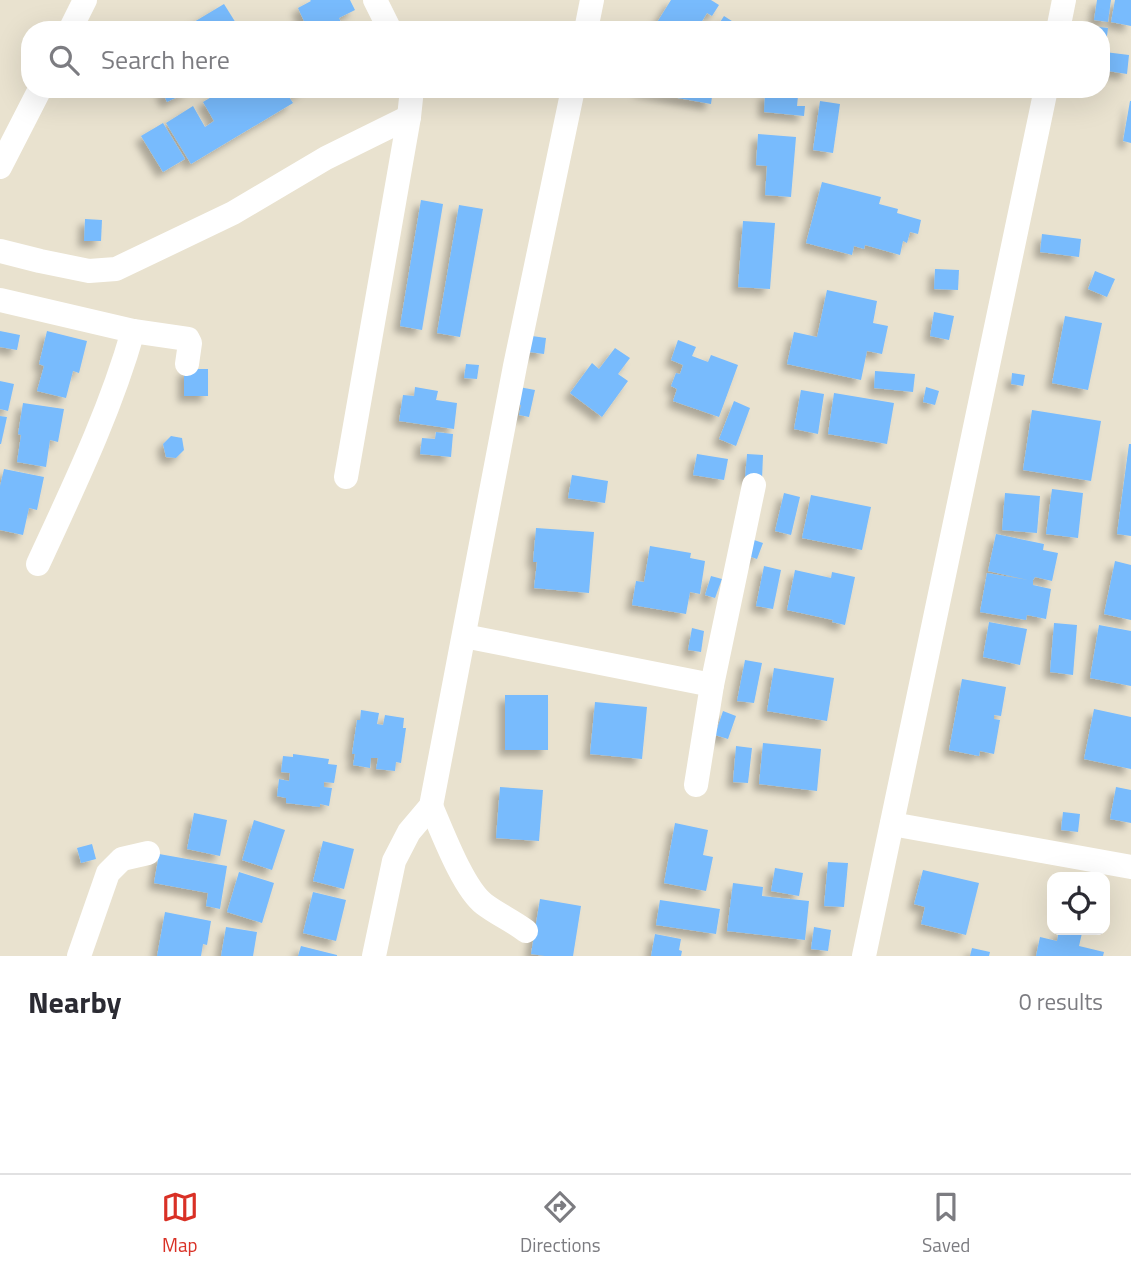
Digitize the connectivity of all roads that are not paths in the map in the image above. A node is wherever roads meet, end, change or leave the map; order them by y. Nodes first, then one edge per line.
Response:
1 (85, 0) edge
2 (375, 0) edge
3 (592, 0) edge
4 (1064, 0) edge
5 (74, 21) edge
6 (386, 21) edge
7 (588, 21) edge
8 (1060, 21) edge
9 (35, 98) edge
10 (411, 98) edge
11 (571, 98) edge
12 (1044, 98) edge
13 (409, 117) junction
14 (0, 167) edge
15 (0, 239) edge
16 (0, 251) edge
17 (116, 269) junction
18 (0, 300) edge
19 (133, 331) junction
20 (187, 364) dead end
21 (346, 477) dead end
22 (754, 485) dead end
23 (38, 564) dead end
24 (464, 636) junction
25 (712, 685) junction
26 (696, 785) dead end
27 (431, 806) junction
28 (892, 824) junction
29 (148, 853) dead end
30 (1131, 867) edge
31 (526, 931) dead end
32 (79, 956) edge
33 (374, 956) edge
34 (864, 956) edge

1 - 5 street
2 - 6 street
3 - 7 street
4 - 8 street
9 - 14 street
10 - 13 street
11 - 24 street
12 - 28 street
13 - 17 street
13 - 21 street
15 - 17 street
16 - 17 street
18 - 19 street
19 - 20 street
19 - 23 street
22 - 25 street
24 - 25 street
24 - 27 street
25 - 26 street
27 - 31 street
27 - 33 street
28 - 30 street
28 - 34 street
29 - 32 street

